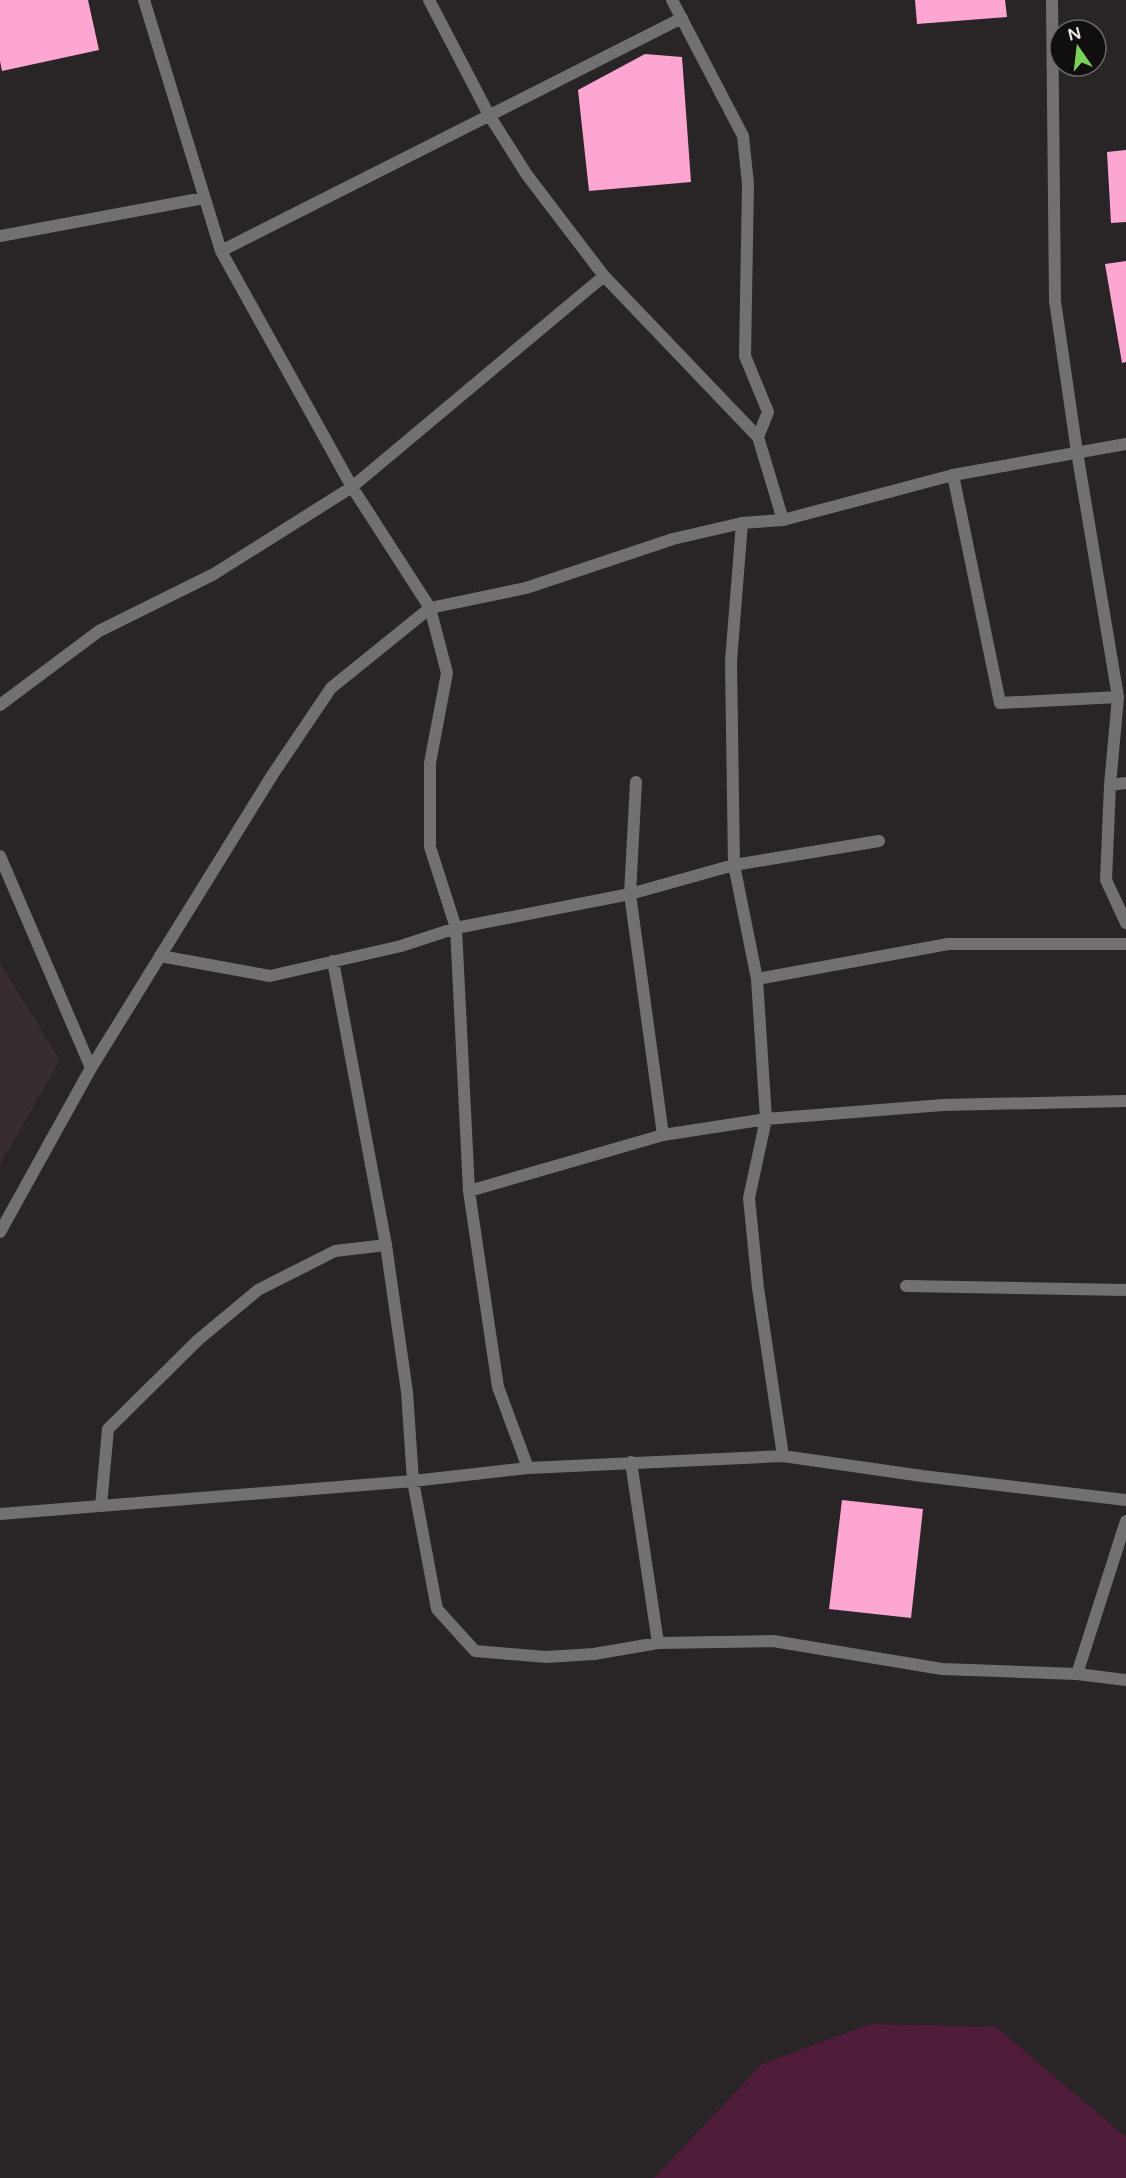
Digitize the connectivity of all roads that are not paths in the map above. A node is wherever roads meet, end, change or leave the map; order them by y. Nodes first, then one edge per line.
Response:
1 (144, 0) edge
2 (429, 0) edge
3 (672, 0) edge
4 (1052, 0) edge
5 (682, 18) junction
6 (489, 115) junction
7 (204, 198) junction
8 (0, 236) edge
9 (221, 251) junction
10 (604, 276) junction
11 (758, 437) junction
12 (1126, 444) edge
13 (1077, 452) junction
14 (953, 475) junction
15 (352, 487) junction
16 (783, 520) junction
17 (742, 523) junction
18 (430, 608) junction
19 (1118, 697) junction
20 (0, 705) edge
21 (636, 782) dead end
22 (1126, 783) edge
23 (1110, 785) junction
24 (879, 841) dead end
25 (0, 856) edge
26 (734, 865) junction
27 (630, 894) junction
28 (1126, 923) edge
29 (456, 928) junction
30 (1126, 944) edge
31 (160, 956) junction
32 (333, 961) junction
33 (757, 979) junction
34 (91, 1068) junction
35 (1126, 1101) edge
36 (766, 1119) junction
37 (663, 1135) junction
38 (469, 1191) junction
39 (0, 1232) edge
40 (386, 1245) junction
41 (906, 1286) dead end
42 (1126, 1290) edge
43 (783, 1456) junction
44 (631, 1462) junction
45 (528, 1468) junction
46 (413, 1481) junction
47 (1126, 1500) edge
48 (101, 1506) junction
49 (0, 1514) edge
50 (1126, 1521) edge
51 (658, 1643) junction
52 (1077, 1674) junction
53 (1126, 1680) edge

1 - 7 street
2 - 6 street
3 - 5 street
4 - 13 street
5 - 6 street
5 - 11 street
6 - 9 street
6 - 10 street
7 - 8 street
7 - 9 street
9 - 15 street
10 - 11 street
10 - 15 street
11 - 16 street
12 - 13 street
13 - 14 street
13 - 19 street
14 - 16 street
14 - 19 street
15 - 18 street
15 - 20 street
16 - 17 street
17 - 18 street
17 - 26 street
18 - 29 street
18 - 31 street
19 - 23 street
21 - 27 street
22 - 23 street
23 - 28 street
24 - 26 street
25 - 34 street
26 - 27 street
26 - 33 street
27 - 29 street
27 - 37 street
29 - 32 street
29 - 38 street
30 - 33 street
31 - 32 street
31 - 34 street
32 - 40 street
33 - 36 street
34 - 39 street
35 - 36 street
36 - 37 street
36 - 43 street
37 - 38 street
38 - 45 street
40 - 46 street
40 - 48 street
41 - 42 street
43 - 44 street
43 - 47 street
44 - 45 street
44 - 51 street
45 - 46 street
46 - 48 street
46 - 51 street
48 - 49 street
50 - 52 street
51 - 52 street
52 - 53 street

